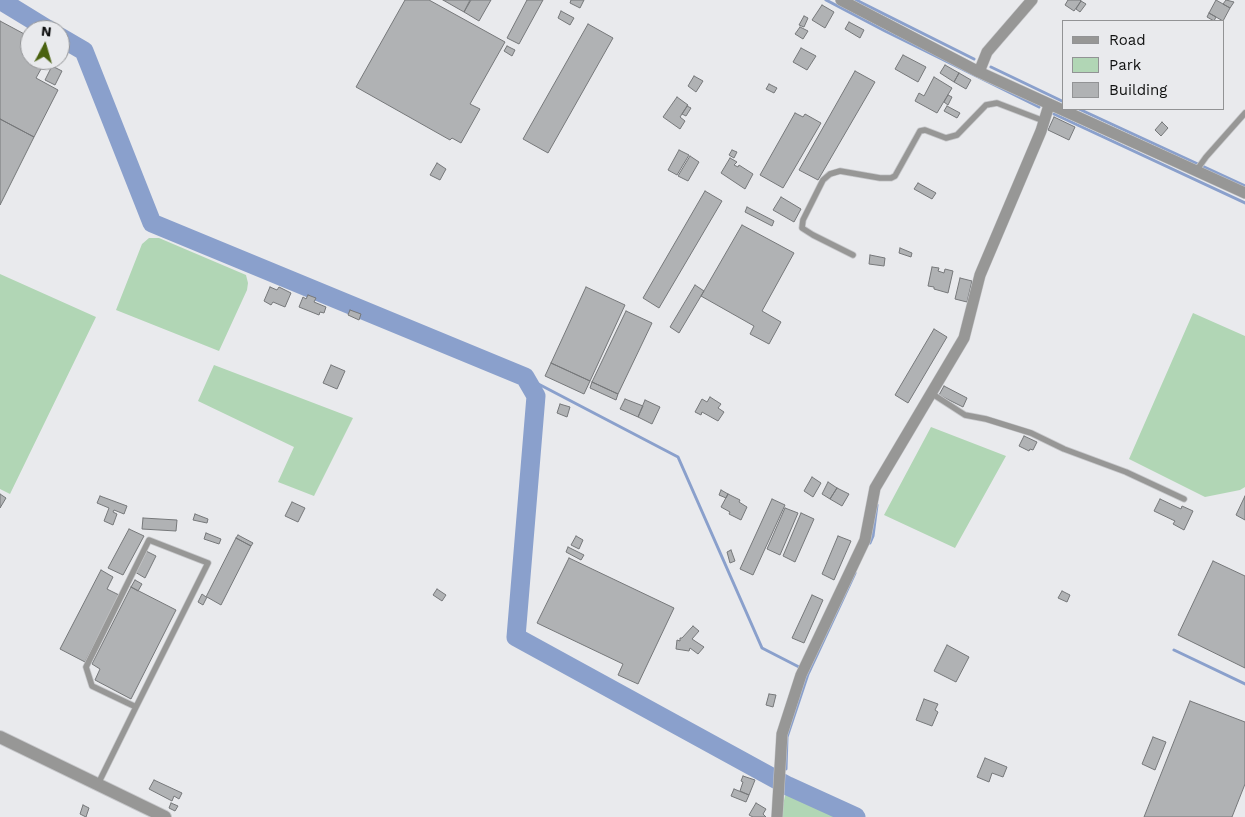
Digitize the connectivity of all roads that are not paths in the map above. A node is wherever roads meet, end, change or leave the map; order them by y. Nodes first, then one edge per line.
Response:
1 (841, 0) edge
2 (1032, 0) edge
3 (979, 72) junction
4 (1049, 105) junction
5 (1245, 113) edge
6 (1044, 122) junction
7 (1196, 170) junction
8 (1245, 193) edge
9 (853, 255) dead end
10 (931, 393) junction
11 (1184, 499) dead end
12 (136, 707) junction
13 (0, 737) edge
14 (98, 784) junction
15 (165, 817) edge
16 (777, 817) edge

1 - 3 street
2 - 3 street
3 - 4 street
4 - 6 street
4 - 7 street
5 - 7 lane
6 - 9 lane
6 - 10 street
7 - 8 street
10 - 11 lane
10 - 16 street
12 - 12 lane
12 - 14 lane
13 - 14 street
14 - 15 street

